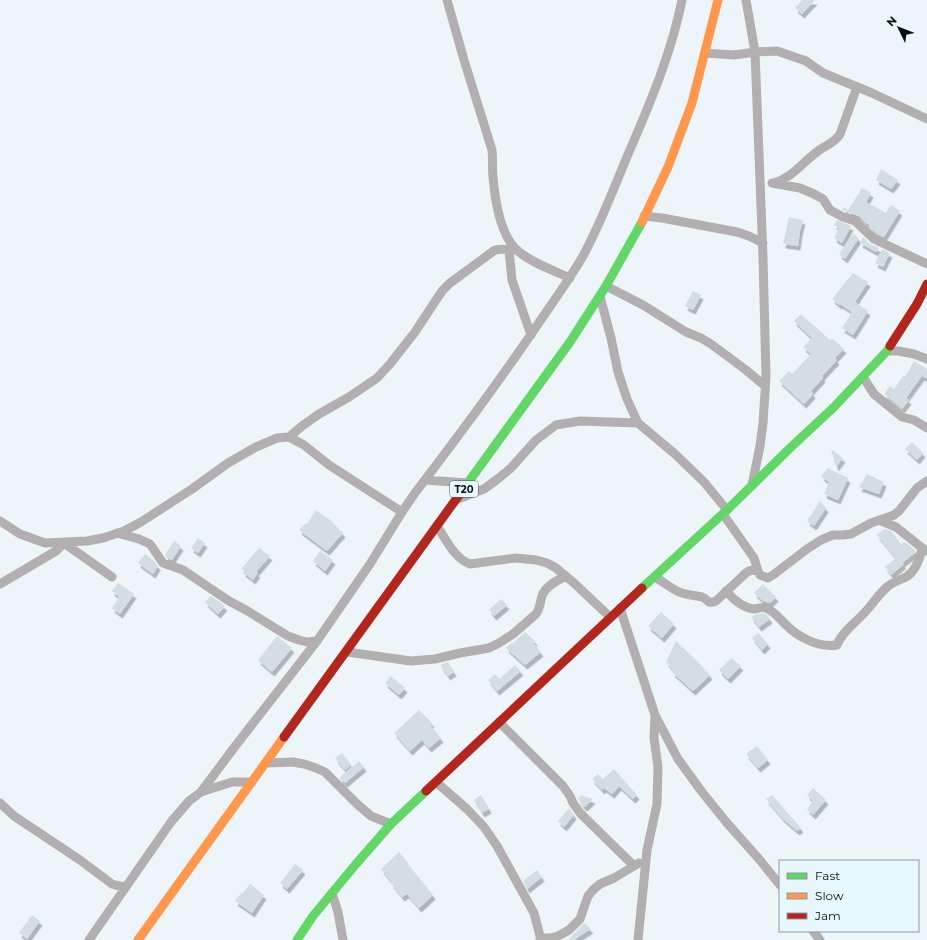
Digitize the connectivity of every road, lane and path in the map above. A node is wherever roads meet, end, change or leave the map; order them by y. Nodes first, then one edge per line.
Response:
1 (447, 0) edge
2 (682, 0) edge
3 (718, 0) edge
4 (746, 0) edge
5 (754, 52) junction
6 (705, 53) junction
7 (857, 87) junction
8 (927, 119) edge
9 (760, 182) junction
10 (772, 183) junction
11 (644, 216) junction
12 (763, 243) junction
13 (513, 250) junction
14 (927, 264) edge
15 (570, 278) junction
16 (927, 284) edge
17 (606, 286) junction
18 (600, 296) junction
19 (531, 335) junction
20 (887, 351) junction
21 (927, 360) edge
22 (863, 377) junction
23 (765, 386) junction
24 (638, 423) junction
25 (927, 428) edge
26 (289, 437) junction
27 (425, 480) junction
28 (927, 481) edge
29 (468, 483) junction
30 (752, 485) junction
31 (456, 499) junction
32 (402, 512) junction
33 (725, 512) junction
34 (879, 520) junction
35 (0, 521) edge
36 (437, 526) junction
37 (117, 533) junction
38 (64, 543) junction
39 (924, 550) edge
40 (758, 571) junction
41 (566, 576) junction
42 (655, 577) junction
43 (112, 578) dead end
44 (0, 584) edge
45 (726, 591) junction
46 (620, 608) junction
47 (610, 618) junction
48 (317, 641) junction
49 (347, 652) junction
50 (655, 715) junction
51 (499, 722) junction
52 (266, 763) junction
53 (252, 782) junction
54 (436, 782) junction
55 (201, 792) junction
56 (0, 803) edge
57 (391, 824) junction
58 (646, 859) junction
59 (634, 866) junction
60 (779, 884) edge
61 (125, 887) junction
62 (332, 893) junction
63 (814, 932) edge
64 (541, 939) edge
65 (89, 940) edge
66 (138, 940) edge
67 (297, 940) edge
68 (343, 940) edge
69 (638, 940) edge
70 (820, 940) edge

1 - 13 street
2 - 15 street
3 - 6 main road, T20
4 - 5 street
5 - 6 street
5 - 7 street
5 - 9 street
6 - 11 main road, T20
7 - 8 street
7 - 10 street
9 - 10 street
9 - 12 street
10 - 14 street
11 - 12 street
11 - 17 main road, T20
12 - 23 street
13 - 15 street
13 - 19 street
13 - 26 street
15 - 19 street
16 - 20 main road
17 - 18 main road, T20
17 - 23 street
18 - 24 street
18 - 29 main road, T20
19 - 27 street
20 - 21 street
20 - 22 main road
22 - 25 street
22 - 30 main road
23 - 30 street
24 - 31 street
24 - 33 street
26 - 32 street
26 - 37 street
27 - 29 street
27 - 32 street
28 - 34 street
29 - 31 main road, T20
30 - 33 main road
31 - 36 main road, T20
32 - 48 street
33 - 40 street
33 - 42 main road
34 - 39 street
34 - 40 street
35 - 38 street
36 - 41 street
36 - 49 main road, T20
37 - 38 street
37 - 48 street
38 - 43 street
38 - 44 street
39 - 45 street
40 - 45 street
41 - 47 street
41 - 49 street
42 - 45 street
42 - 46 main road
46 - 47 main road
46 - 50 street
47 - 51 main road
48 - 55 street
49 - 52 main road, T20
50 - 58 street
50 - 60 street
51 - 54 main road
51 - 59 street
52 - 53 main road, T20
52 - 57 street
53 - 55 street
53 - 66 main road, T20
54 - 57 main road
54 - 64 street
55 - 61 street
56 - 61 street
57 - 62 main road
58 - 59 street
58 - 69 street
59 - 64 street
61 - 65 street
62 - 67 main road
62 - 68 street
63 - 70 street

